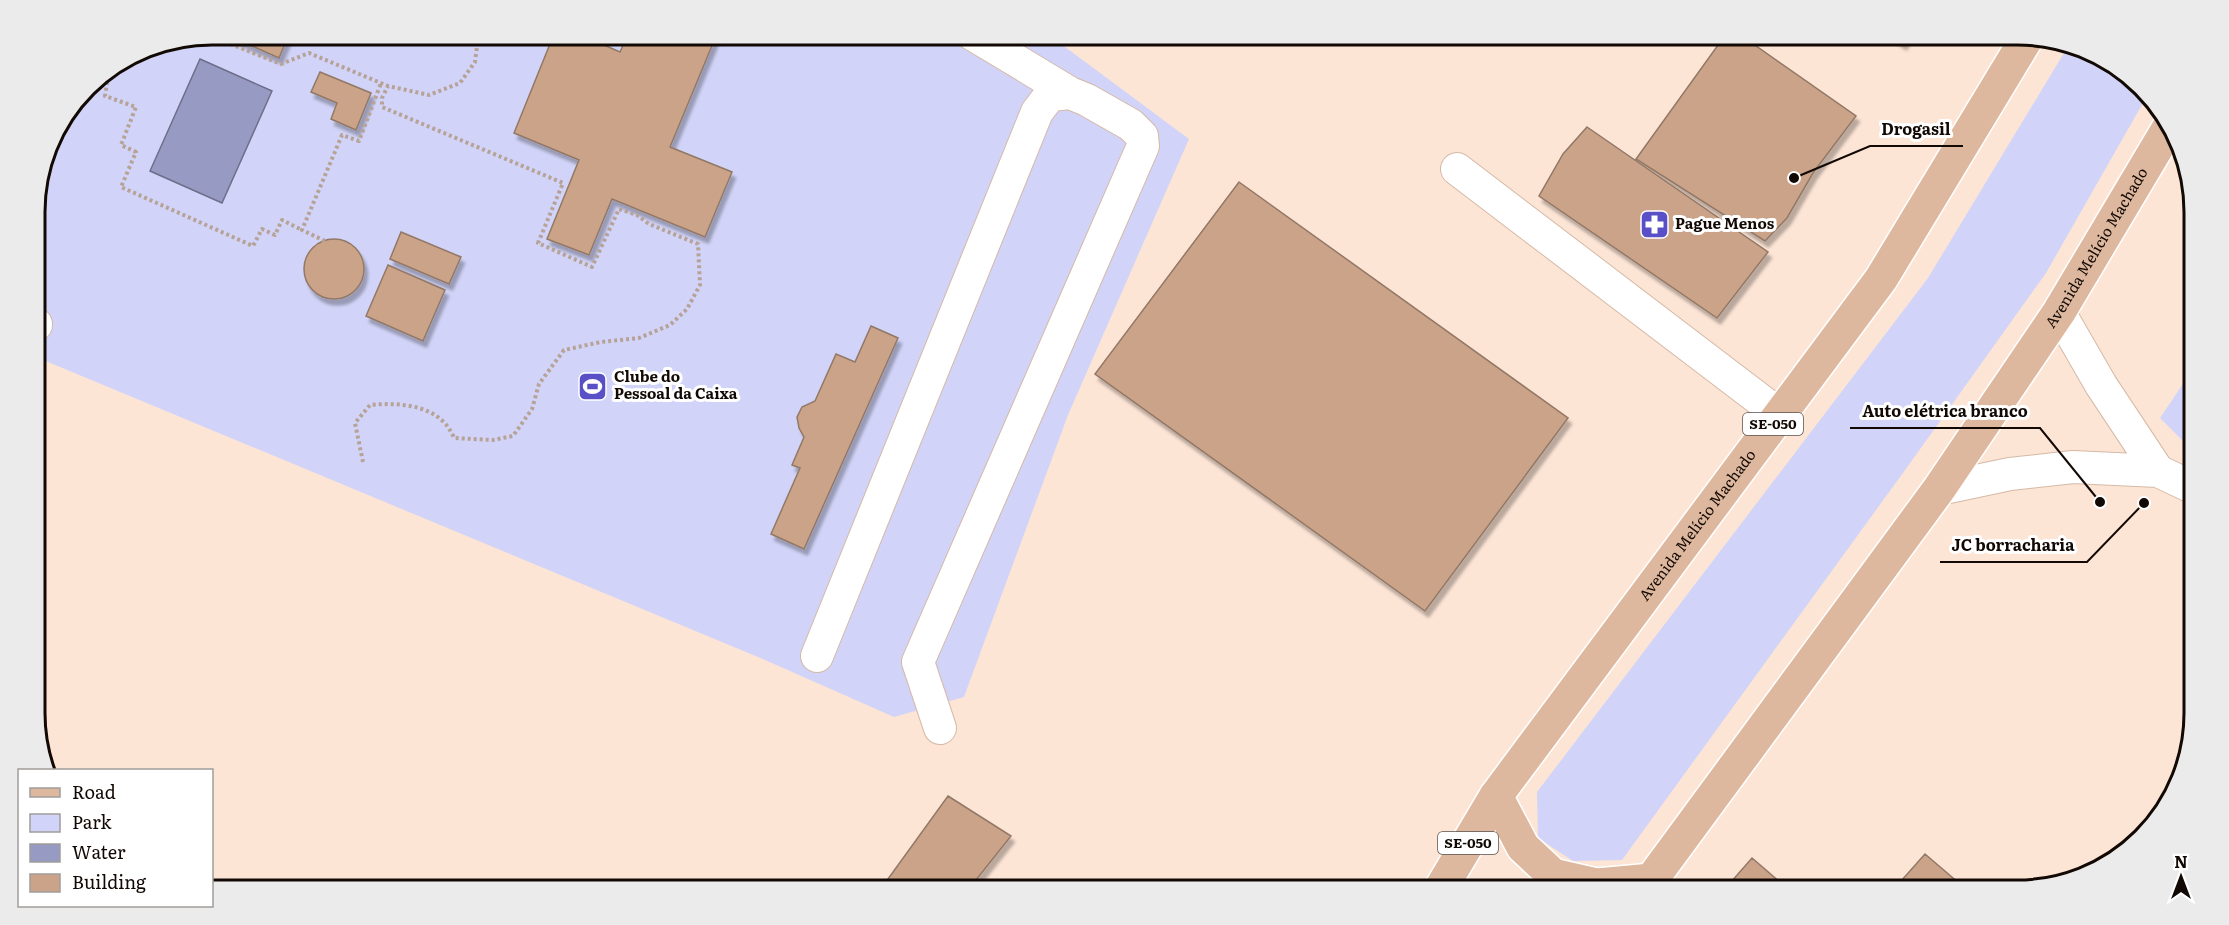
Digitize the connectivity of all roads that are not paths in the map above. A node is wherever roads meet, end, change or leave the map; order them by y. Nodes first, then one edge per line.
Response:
1 (990, 45) edge
2 (2022, 45) edge
3 (1070, 93) junction
4 (2165, 134) edge
5 (1457, 169) dead end
6 (2059, 312) junction
7 (1780, 415) junction
8 (2158, 471) junction
9 (2184, 483) edge
10 (1939, 489) junction
11 (817, 656) dead end
12 (940, 728) dead end
13 (1496, 796) junction
14 (1446, 880) edge
15 (1575, 880) edge
16 (1652, 880) edge

1 - 3 street
2 - 7 main road, Avenida Melício Machado / SE-050
3 - 11 street
3 - 12 street
4 - 6 main road, Avenida Melício Machado
5 - 7 street
6 - 8 street
6 - 10 main road, Avenida Melício Machado
7 - 13 main road, Avenida Melício Machado / SE-050
8 - 9 street
8 - 10 street
10 - 16 main road, Avenida Melício Machado
13 - 14 main road, Avenida Melício Machado / SE-050
13 - 15 main road

